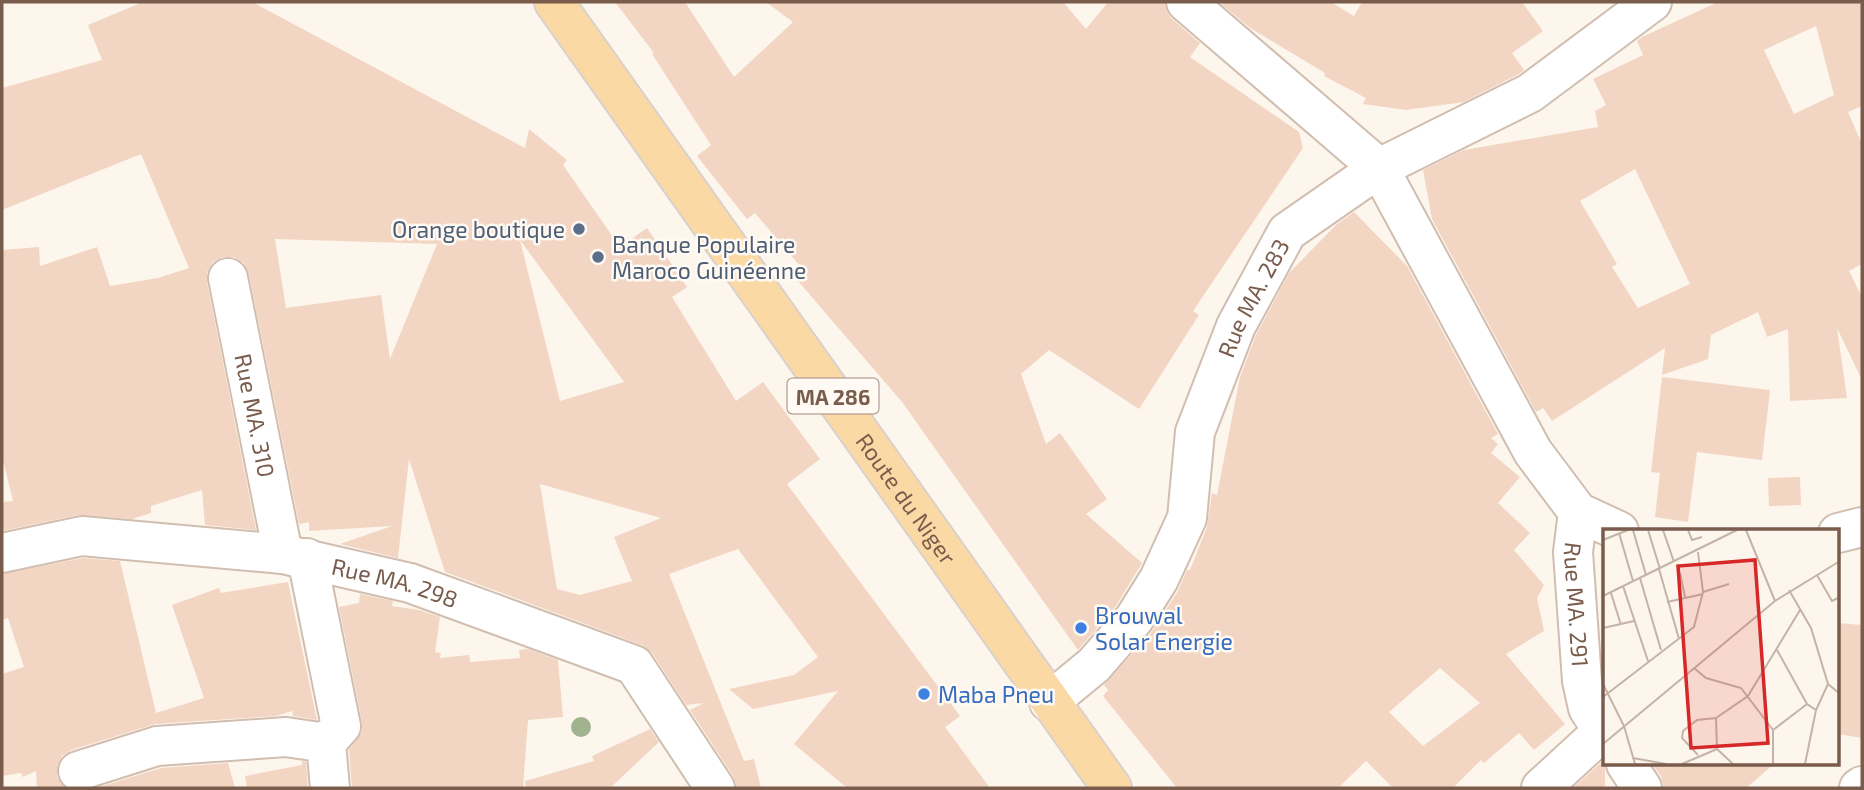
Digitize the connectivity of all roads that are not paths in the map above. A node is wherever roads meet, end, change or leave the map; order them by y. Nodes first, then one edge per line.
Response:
1 (554, 2) edge
2 (1186, 2) edge
3 (1652, 2) edge
4 (1379, 168) junction
5 (228, 278) dead end
6 (1578, 512) junction
7 (1862, 527) edge
8 (1615, 529) edge
9 (1840, 532) edge
10 (2, 553) edge
11 (295, 556) junction
12 (1049, 702) junction
13 (1603, 731) edge
14 (1603, 734) edge
15 (326, 743) junction
16 (1627, 766) edge
17 (78, 771) dead end
18 (330, 788) edge
19 (715, 788) edge
20 (1112, 788) edge
21 (1541, 788) edge
22 (1642, 788) edge

1 - 12 main road, Route du Niger / MA 286
2 - 4 street
3 - 4 street, Rue MA. 283
4 - 6 street
4 - 12 street, Rue MA. 283
5 - 11 street, Rue MA. 310
6 - 8 street
6 - 13 street, Rue MA. 291
7 - 9 street
10 - 11 street, Rue MA. 298
11 - 15 street, Rue MA. 310
11 - 19 street, Rue MA. 298
12 - 20 main road, Route du Niger / MA 286
14 - 21 street
15 - 17 street
15 - 18 street
16 - 22 street

